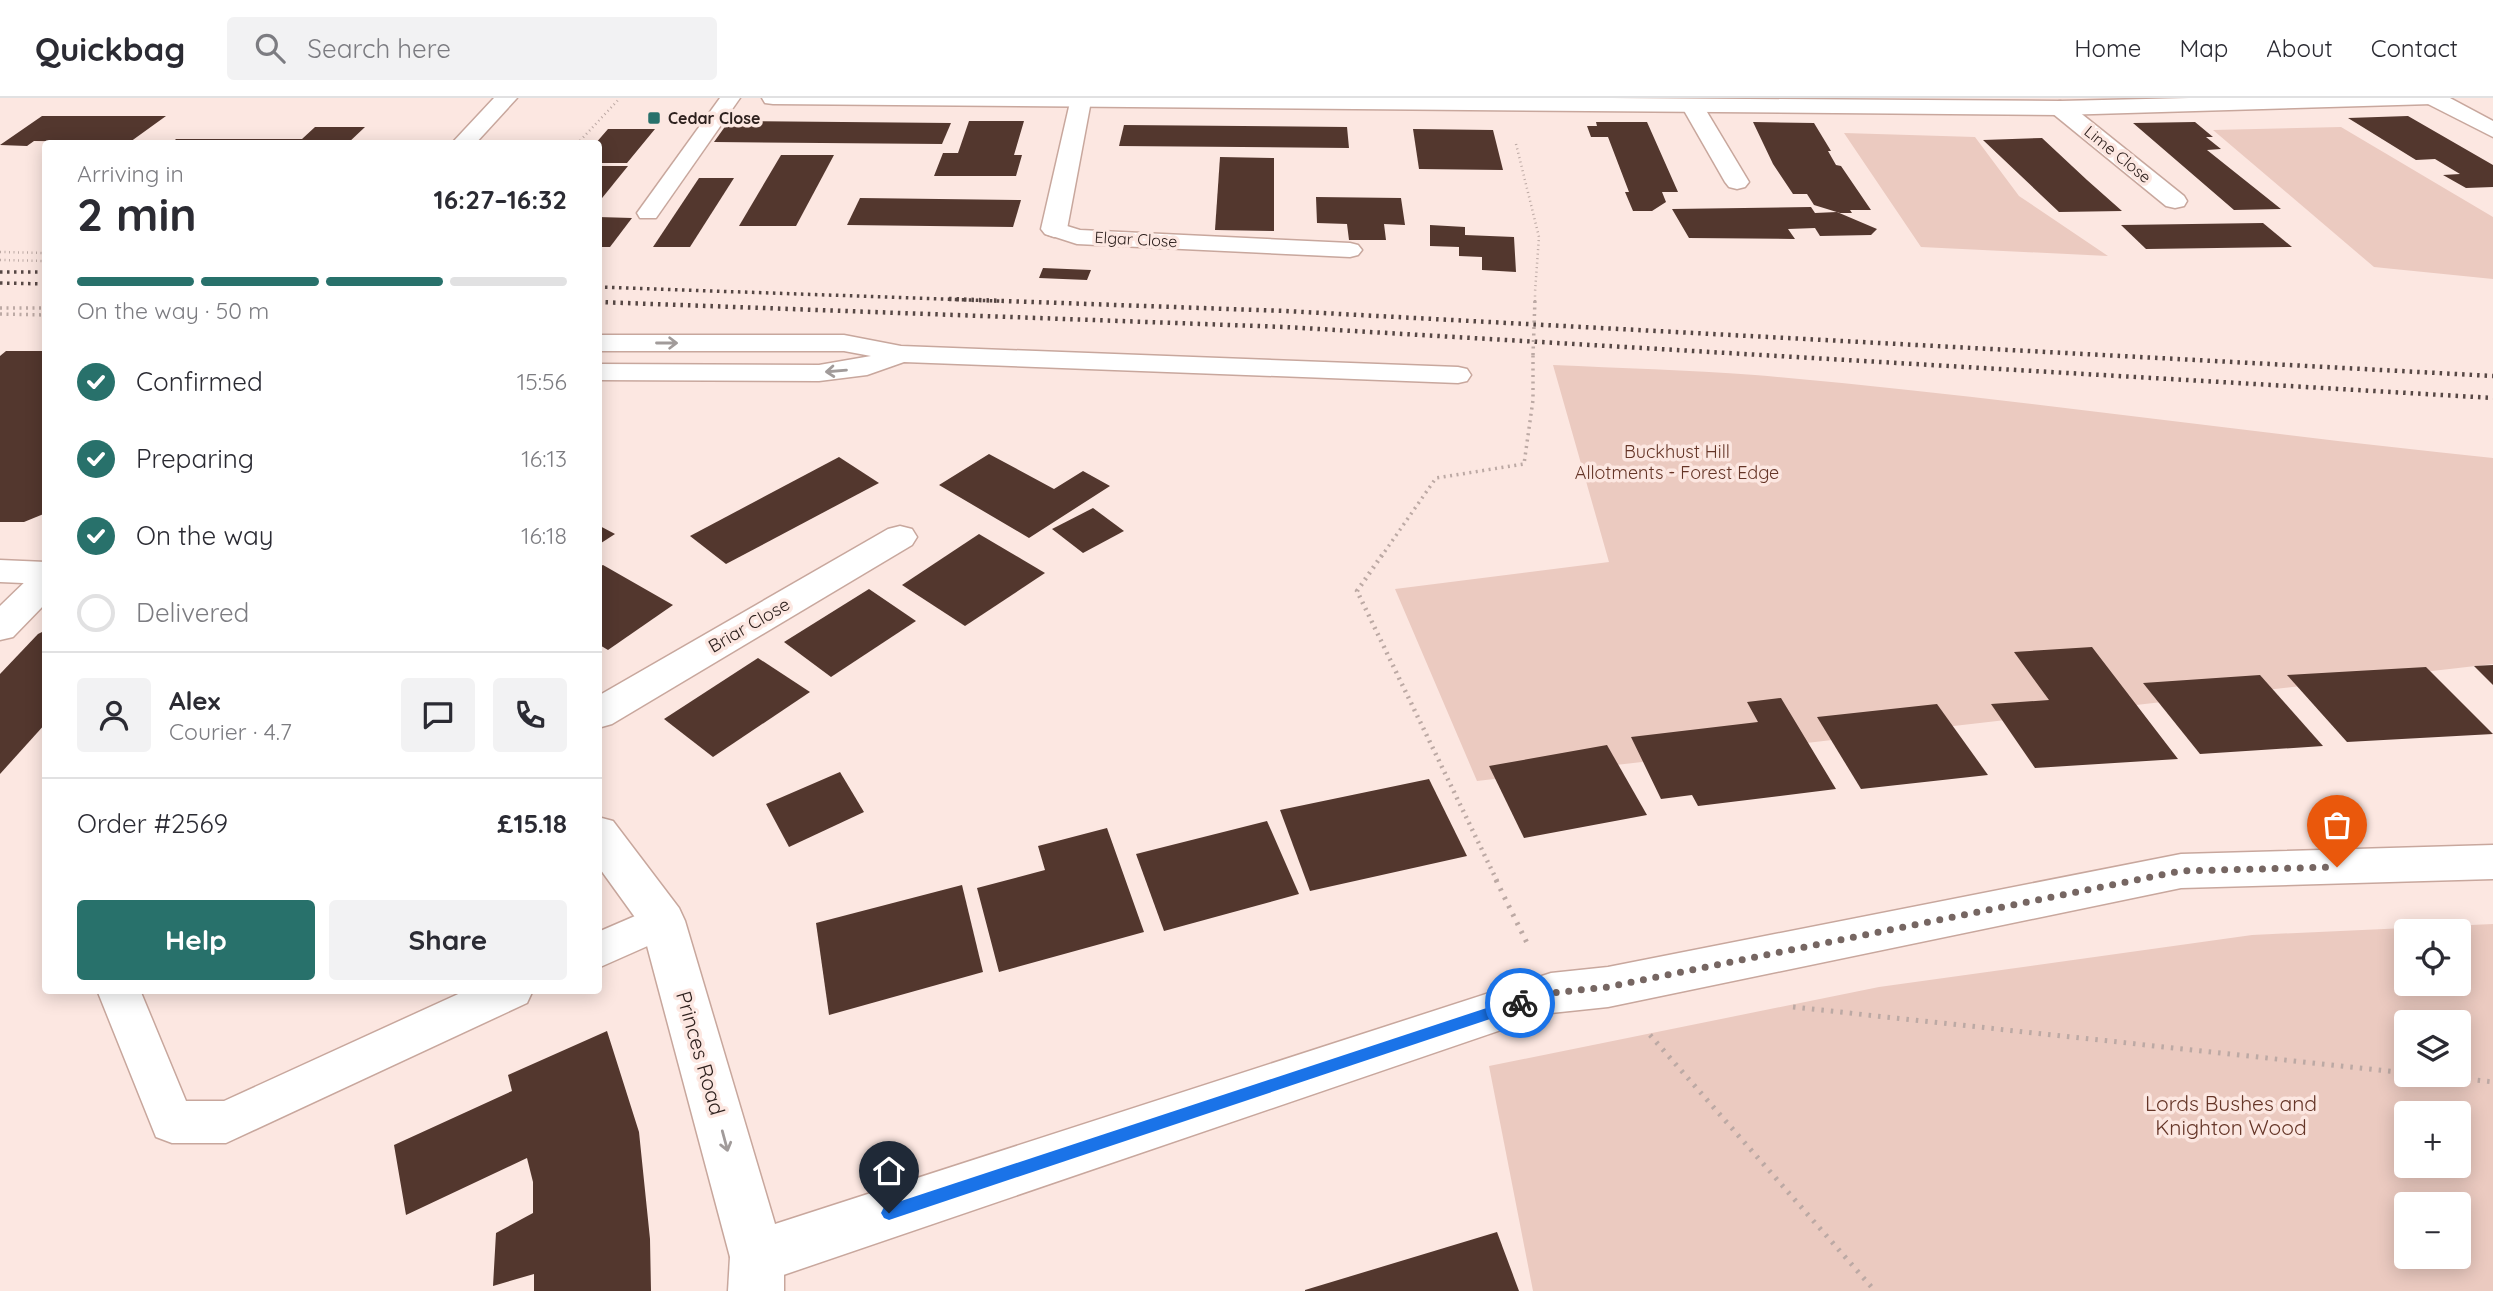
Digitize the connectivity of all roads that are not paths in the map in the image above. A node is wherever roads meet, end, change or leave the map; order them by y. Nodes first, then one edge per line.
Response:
1 (506, 98) edge
2 (730, 98) edge
3 (773, 98) edge
4 (847, 98) edge
5 (2433, 98) edge
6 (1128, 100) edge
7 (2319, 100) edge
8 (1080, 101) junction
9 (1693, 107) junction
10 (2060, 108) junction
11 (2493, 130) edge
12 (466, 140) edge
13 (1737, 182) dead end
14 (2175, 201) dead end
15 (648, 213) dead end
16 (1054, 229) joint
17 (1350, 250) dead end
18 (602, 343) edge
19 (901, 354) junction
20 (602, 372) edge
21 (1458, 375) dead end
22 (901, 537) dead end
23 (0, 571) edge
24 (42, 573) edge
25 (42, 585) edge
26 (0, 628) edge
27 (602, 712) edge
28 (602, 838) edge
29 (2493, 862) edge
30 (663, 921) junction
31 (602, 949) edge
32 (120, 994) edge
33 (503, 994) edge
34 (757, 1274) edge

1 - 12 street
2 - 15 lane
3 - 4 street
4 - 8 street
5 - 7 street
5 - 11 street
6 - 8 street
6 - 9 street
7 - 10 street
8 - 16 street, Elgar Close
9 - 10 street
9 - 13 street
10 - 14 street, Lime Close
16 - 17 lane, Elgar Close
18 -> 19 lane
19 -> 20 lane
19 - 21 lane
22 - 27 street, Briar Close
23 - 24 street
25 - 26 street
28 - 30 street, Princes Road
29 - 34 street
30 - 31 lane
30 -> 34 street, Princes Road
32 - 33 lane

